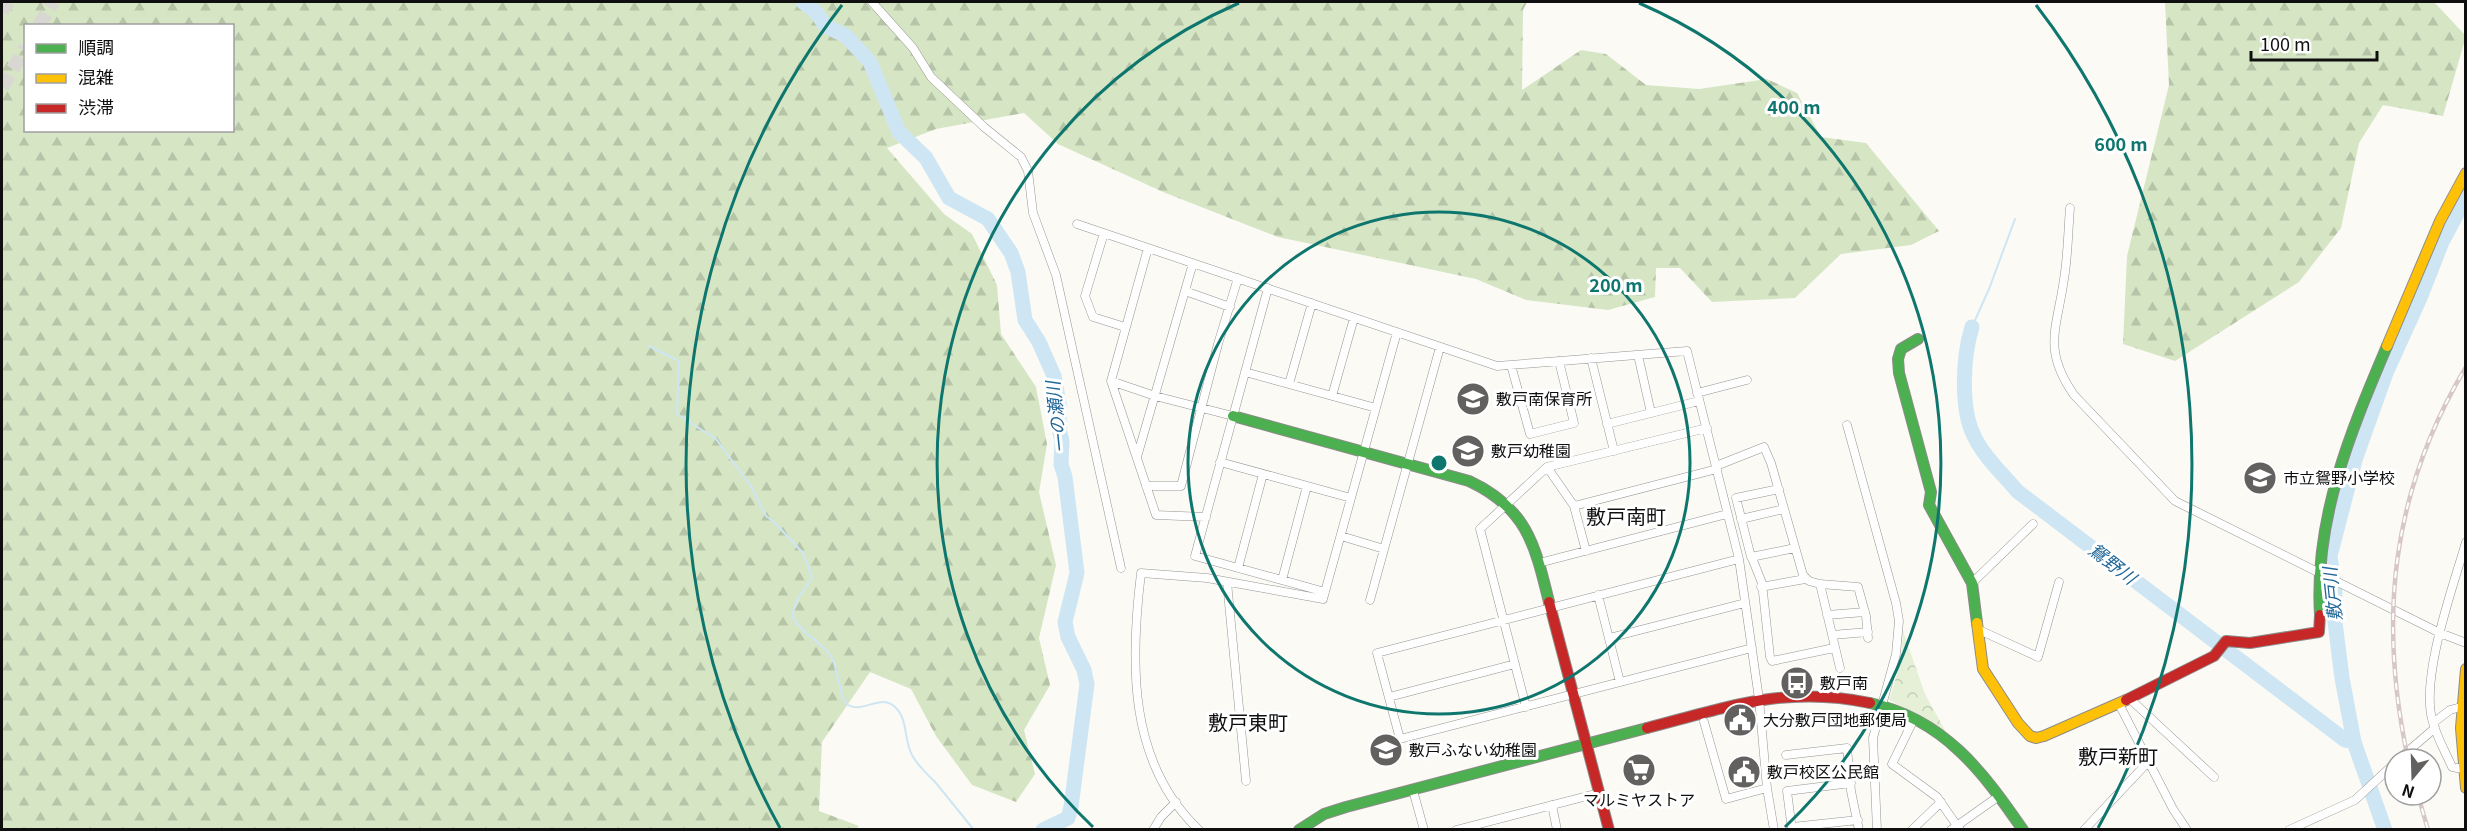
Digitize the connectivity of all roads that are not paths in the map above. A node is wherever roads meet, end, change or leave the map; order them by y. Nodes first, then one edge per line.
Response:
1 (872, 2) edge
2 (2466, 172) edge
3 (2070, 208) dead end
4 (1077, 224) dead end
5 (1104, 233) junction
6 (1148, 248) junction
7 (1193, 263) junction
8 (1238, 278) junction
9 (1268, 288) junction
10 (1185, 291) junction
11 (1312, 303) junction
12 (1230, 307) junction
13 (1354, 318) junction
14 (1125, 327) junction
15 (1397, 332) junction
16 (1918, 339) dead end
17 (1440, 347) junction
18 (1638, 354) junction
19 (1591, 358) junction
20 (1559, 361) junction
21 (1511, 365) junction
22 (1245, 372) junction
23 (1747, 380) dead end
24 (1111, 381) junction
25 (1289, 384) junction
26 (1155, 396) junction
27 (1332, 396) junction
28 (1698, 397) junction
29 (1201, 408) junction
30 (1376, 408) junction
31 (1651, 413) junction
32 (1233, 417) junction
33 (1608, 424) junction
34 (1847, 425) dead end
35 (1707, 428) junction
36 (1614, 451) junction
37 (1364, 452) junction
38 (1137, 457) junction
39 (1220, 462) junction
40 (1408, 464) junction
41 (1547, 467) junction
42 (1716, 468) junction
43 (1263, 474) junction
44 (1146, 486) junction
45 (1307, 486) junction
46 (1779, 489) junction
47 (1351, 498) junction
48 (1507, 504) junction
49 (1574, 506) junction
50 (1784, 510) junction
51 (1727, 514) junction
52 (1206, 517) junction
53 (1741, 519) junction
54 (2033, 524) dead end
55 (1341, 536) junction
56 (2466, 542) edge
57 (1795, 548) junction
58 (1384, 549) junction
59 (1586, 551) junction
60 (1751, 557) junction
61 (1739, 559) junction
62 (1539, 563) junction
63 (1121, 568) dead end
64 (1238, 568) junction
65 (2321, 572) junction
66 (1805, 579) junction
67 (1282, 580) junction
68 (1227, 582) junction
69 (2059, 582) dead end
70 (1821, 584) junction
71 (1972, 584) junction
72 (1761, 587) junction
73 (1325, 592) junction
74 (1598, 595) junction
75 (1370, 600) dead end
76 (1745, 603) junction
77 (1551, 608) junction
78 (1865, 612) junction
79 (1827, 615) junction
80 (1503, 620) junction
81 (1977, 629) junction
82 (2440, 633) junction
83 (1832, 635) junction
84 (1609, 638) junction
85 (2466, 643) edge
86 (1752, 648) junction
87 (1834, 648) junction
88 (1515, 664) junction
89 (1840, 668) dead end
90 (2466, 669) edge
91 (1620, 682) junction
92 (1574, 694) junction
93 (1389, 697) junction
94 (1759, 699) junction
95 (2130, 699) junction
96 (2120, 704) junction
97 (1881, 705) junction
98 (1526, 707) junction
99 (2462, 707) junction
100 (1914, 719) junction
101 (1704, 722) dead end
102 (2434, 725) junction
103 (1586, 743) junction
104 (2411, 747) edge
105 (1786, 755) dead end
106 (2149, 761) junction
107 (2463, 769) junction
108 (2383, 774) edge
109 (2214, 777) dead end
110 (1246, 781) dead end
111 (1851, 783) junction
112 (1767, 788) junction
113 (2466, 789) edge
114 (1599, 793) junction
115 (1414, 794) dead end
116 (1999, 796) junction
117 (1176, 802) junction
118 (1941, 802) junction
119 (1552, 805) junction
120 (1858, 820) junction
121 (1792, 828) edge
122 (1956, 828) edge
123 (1153, 830) edge
124 (1199, 830) edge
125 (1299, 830) edge
126 (1424, 830) edge
127 (1456, 830) edge
128 (1557, 830) edge
129 (1609, 830) edge
130 (1774, 830) edge
131 (1859, 830) edge
132 (1877, 830) edge
133 (1912, 830) edge
134 (2023, 830) edge
135 (2084, 830) edge
136 (2187, 830) edge
137 (2289, 830) edge

1 - 63 street
2 - 65 main road
3 - 65 street
4 - 5 street
5 - 6 street
5 - 14 street
6 - 7 street
6 - 14 street
7 - 8 street
7 - 10 street
8 - 9 street
8 - 12 street
9 - 11 street
9 - 22 street
10 - 12 street
10 - 26 street
11 - 13 street
11 - 25 street
12 - 29 street
13 - 15 street
13 - 27 street
14 - 24 street
15 - 17 street
15 - 30 street
16 - 71 main road
17 - 21 street
17 - 40 street
18 - 19 street
18 - 28 street
18 - 31 street
19 - 20 street
19 - 33 street
20 - 21 street
20 - 21 street
22 - 25 street
22 - 32 street
23 - 28 street
24 - 26 street
24 - 38 street
25 - 27 street
26 - 29 street
26 - 38 street
27 - 30 street
28 - 31 street
28 - 35 street
29 - 32 street
29 - 44 street
30 - 37 street
31 - 33 street
32 - 37 main road
32 - 39 street
33 - 36 street
34 - 97 street
35 - 36 street
35 - 42 street
36 - 41 street
37 - 40 main road
37 - 47 street
38 - 44 street
39 - 43 street
39 - 52 street
40 - 48 main road
40 - 58 street
41 - 48 street
41 - 49 street
42 - 46 street
42 - 49 street
42 - 51 street
43 - 45 street
43 - 64 street
44 - 52 street
45 - 47 street
45 - 67 street
46 - 50 street
46 - 53 street
47 - 55 street
48 - 62 main road
48 - 80 street
49 - 59 street
50 - 53 street
50 - 57 street
51 - 59 street
51 - 61 street
52 - 64 street
53 - 60 street
54 - 71 street
55 - 58 street
55 - 73 street
56 - 82 street
57 - 60 street
57 - 66 street
58 - 75 street
59 - 62 street
60 - 72 street
61 - 74 street
61 - 76 street
62 - 77 main road
64 - 67 street
65 - 82 street
65 - 95 main road
66 - 70 street
66 - 72 street
67 - 73 street
68 - 73 street
68 - 110 street
68 - 117 street
69 - 81 street
70 - 78 street
70 - 79 street
71 - 81 main road
72 - 87 street
74 - 77 street
74 - 84 street
76 - 84 street
76 - 86 street
77 - 80 street
77 - 92 main road
78 - 79 street
78 - 83 street
79 - 83 street
80 - 88 street
80 - 93 street
81 - 96 main road
82 - 85 street
82 - 102 street
83 - 87 street
84 - 91 street
86 - 91 street
86 - 94 street
87 - 89 street
88 - 93 street
88 - 98 street
90 - 99 main road
91 - 92 street
92 - 98 street
92 - 103 main road
93 - 98 street
94 - 97 main road
94 - 103 main road
94 - 112 street
95 - 96 main road
95 - 109 street
96 - 106 street
97 - 100 main road
97 - 132 street
99 - 102 street
99 - 107 main road
100 - 116 main road
100 - 118 street
101 - 112 street
102 - 104 street
102 - 107 street
103 - 114 main road
103 - 125 main road
105 - 111 street
106 - 135 street
106 - 136 street
107 - 113 main road
108 - 137 street
111 - 120 street
111 - 121 street
112 - 130 street
114 - 119 street
114 - 129 main road
115 - 126 street
116 - 122 street
116 - 134 main road
117 - 123 street
117 - 124 street
118 - 122 street
118 - 133 street
119 - 127 street
119 - 128 street
120 - 121 street
120 - 131 street

